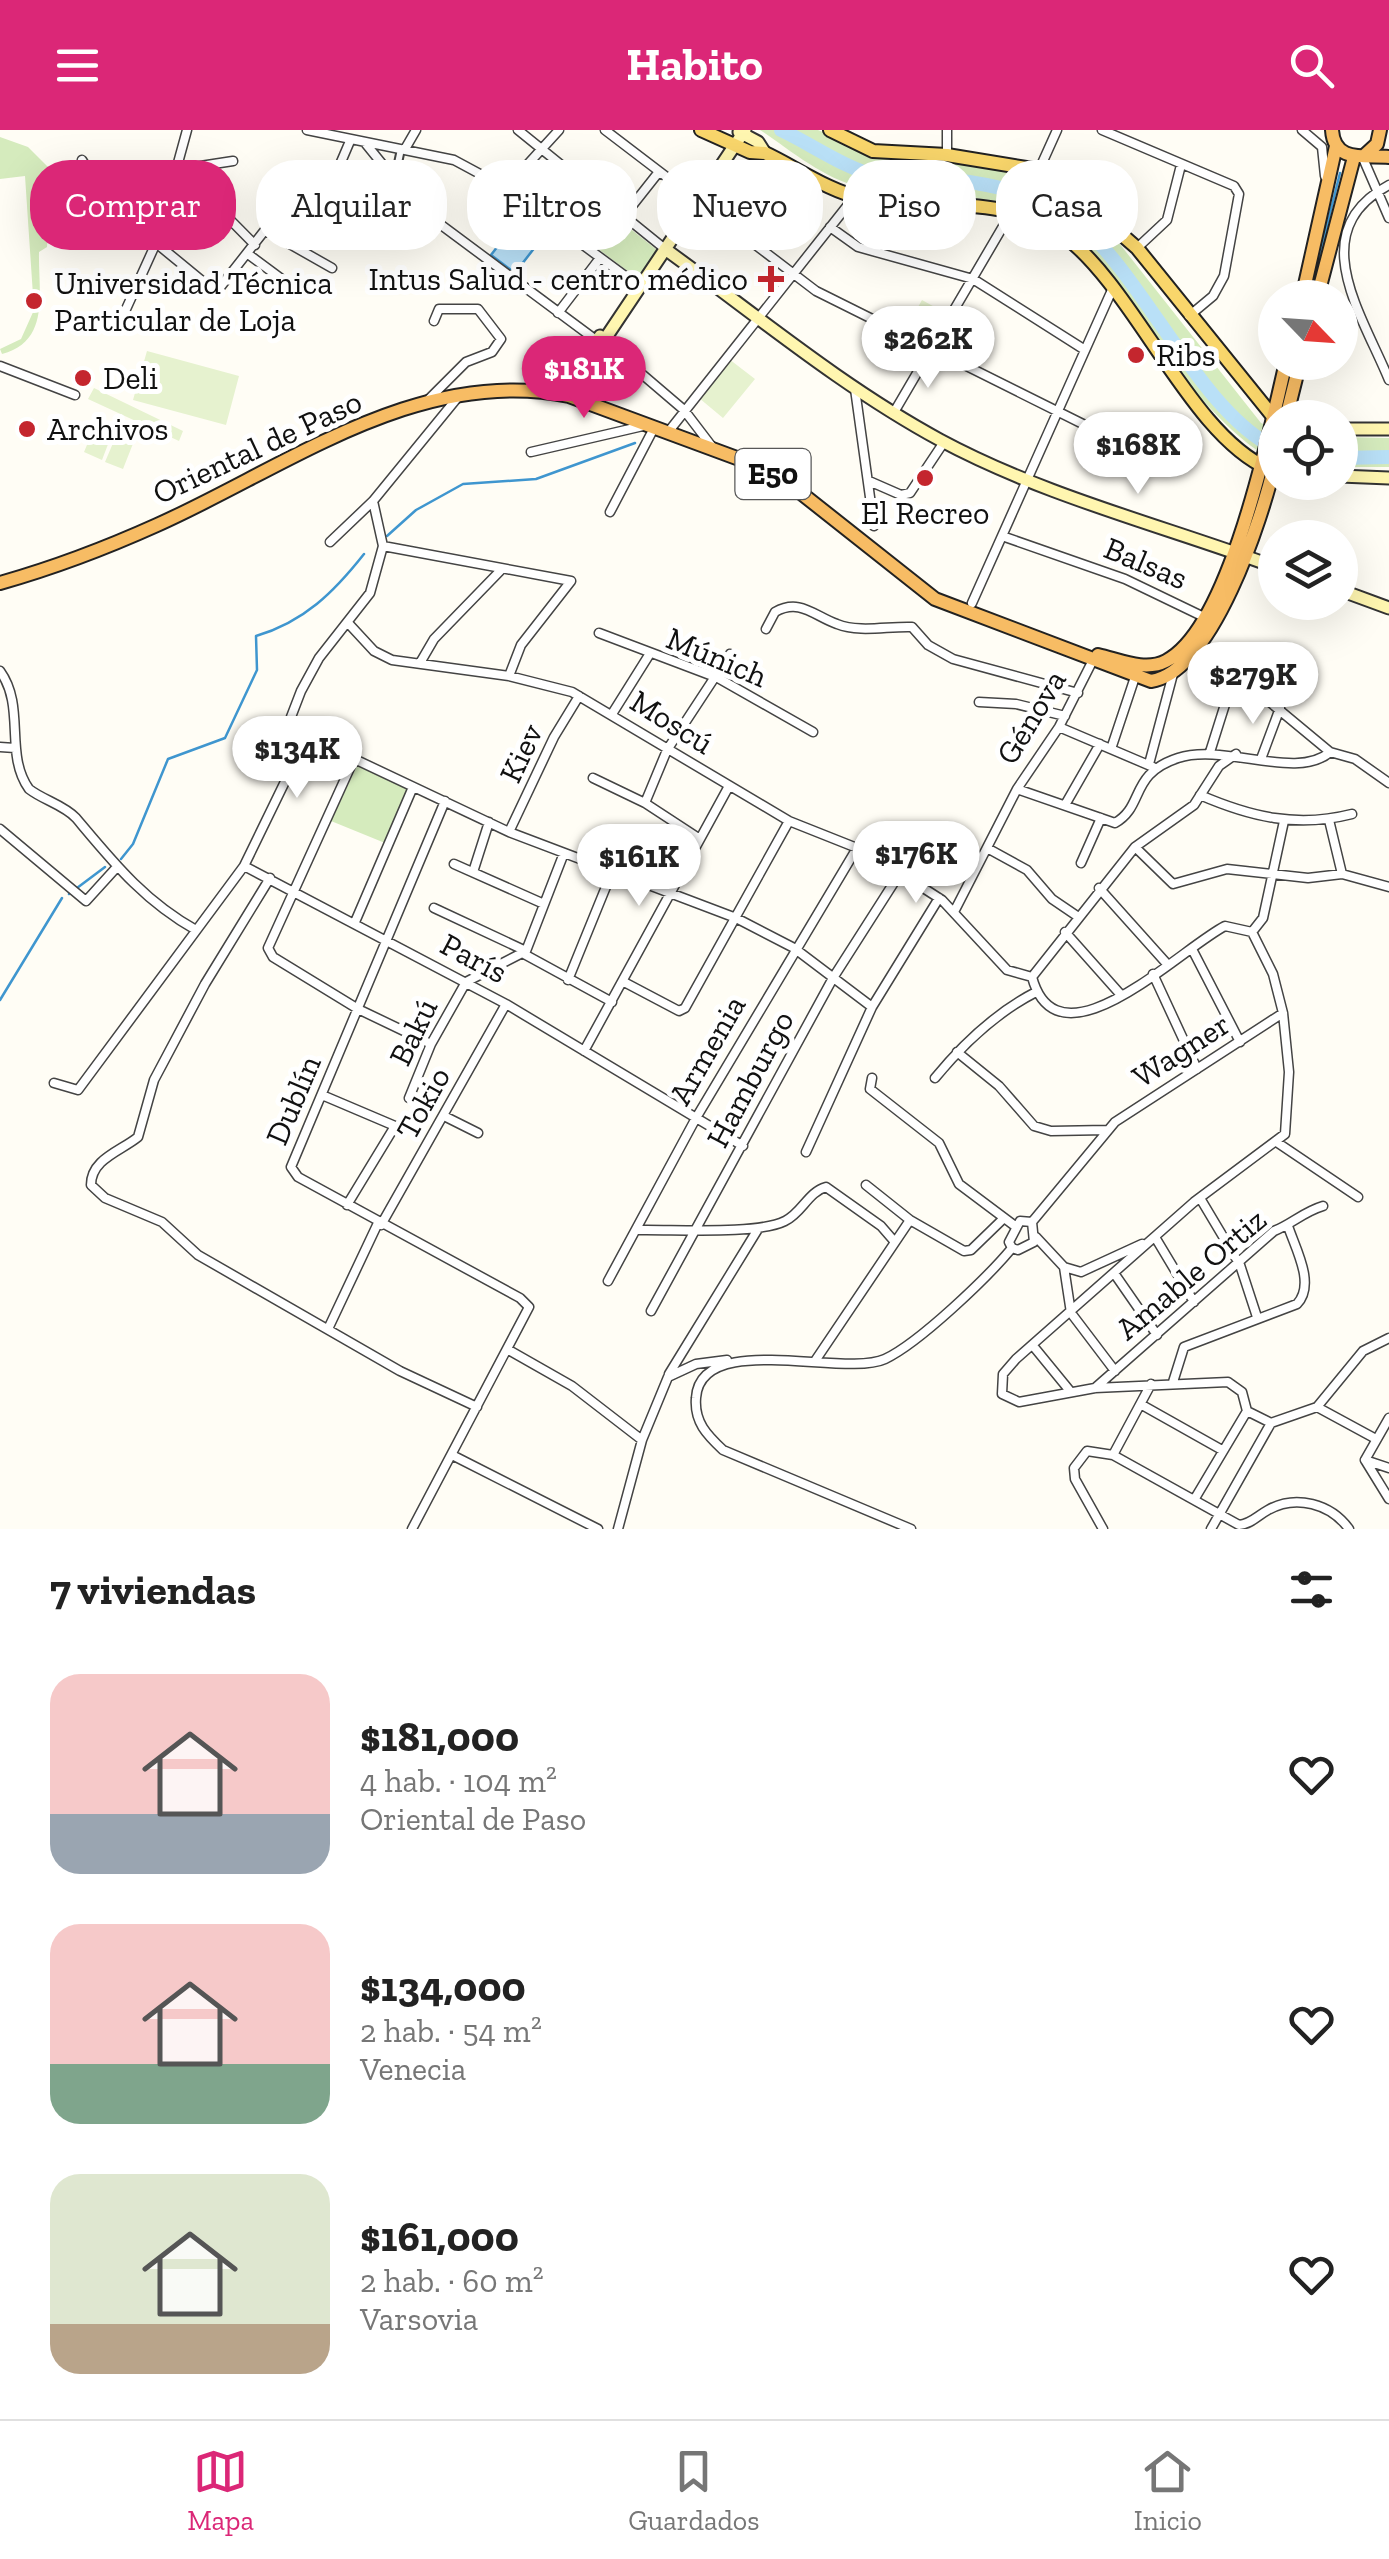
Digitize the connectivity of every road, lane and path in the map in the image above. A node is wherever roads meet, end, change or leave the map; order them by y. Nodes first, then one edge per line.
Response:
1 (187, 130) edge
2 (307, 130) edge
3 (416, 130) edge
4 (518, 130) edge
5 (558, 130) edge
6 (606, 130) edge
7 (701, 130) edge
8 (830, 130) edge
9 (947, 130) edge
10 (1057, 130) edge
11 (1102, 130) edge
12 (1302, 130) edge
13 (1385, 131) edge
14 (1117, 132) edge
15 (740, 135) edge
16 (1330, 136) edge
17 (350, 141) junction
18 (366, 144) junction
19 (541, 148) junction
20 (403, 149) junction
21 (947, 155) junction
22 (1360, 156) junction
23 (1389, 157) edge
24 (180, 160) edge
25 (342, 160) edge
26 (378, 160) edge
27 (400, 160) edge
28 (530, 160) edge
29 (556, 160) edge
30 (724, 160) edge
31 (1044, 160) edge
32 (996, 163) edge
33 (1181, 165) junction
34 (467, 167) edge
35 (657, 172) edge
36 (657, 174) edge
37 (1384, 187) edge
38 (843, 190) edge
39 (637, 200) edge
40 (1326, 204) junction
41 (843, 211) edge
42 (1389, 218) edge
43 (236, 226) edge
44 (637, 226) edge
45 (830, 227) junction
46 (447, 230) edge
47 (996, 239) edge
48 (657, 242) edge
49 (255, 245) joint
50 (1138, 247) edge
51 (1138, 249) edge
52 (153, 250) edge
53 (165, 250) edge
54 (300, 250) edge
55 (590, 250) edge
56 (663, 250) edge
57 (667, 250) edge
58 (757, 250) edge
59 (1077, 250) edge
60 (248, 254) junction
61 (600, 258) junction
62 (332, 268) dead end
63 (790, 276) junction
64 (973, 278) junction
65 (1307, 280) edge
66 (1322, 280) edge
67 (291, 286) dead end
68 (640, 287) junction
69 (1112, 290) junction
70 (558, 313) junction
71 (757, 316) junction
72 (1189, 316) junction
73 (434, 321) dead end
74 (117, 329) dead end
75 (599, 342) junction
76 (931, 349) junction
77 (1086, 350) junction
78 (0, 366) edge
79 (1389, 380) edge
80 (855, 389) junction
81 (538, 390) junction
82 (75, 395) dead end
83 (458, 397) junction
84 (1259, 400) edge
85 (424, 405) junction
86 (684, 410) junction
87 (893, 414) junction
88 (1057, 414) junction
89 (657, 427) junction
90 (1358, 429) edge
91 (1389, 429) edge
92 (1109, 437) dead end
93 (944, 442) junction
94 (713, 448) junction
95 (531, 452) dead end
96 (1258, 460) edge
97 (1358, 477) edge
98 (1389, 478) edge
99 (1027, 480) junction
100 (869, 481) junction
101 (1259, 500) edge
102 (373, 501) junction
103 (610, 512) dead end
104 (874, 526) dead end
105 (1002, 536) junction
106 (330, 542) dead end
107 (383, 546) junction
108 (1241, 554) junction
109 (1258, 560) edge
110 (500, 570) junction
111 (0, 583) edge
112 (1358, 597) edge
113 (972, 603) dead end
114 (1389, 608) edge
115 (1207, 619) junction
116 (350, 624) junction
117 (766, 629) dead end
118 (599, 632) dead end
119 (730, 654) dead end
120 (649, 655) junction
121 (1094, 657) junction
122 (1182, 657) junction
123 (420, 663) junction
124 (0, 671) edge
125 (1173, 674) junction
126 (508, 676) junction
127 (1135, 677) junction
128 (718, 678) junction
129 (1233, 678) junction
130 (1078, 693) junction
131 (579, 696) junction
132 (980, 702) dead end
133 (1280, 708) junction
134 (612, 714) junction
135 (1065, 716) junction
136 (1060, 726) junction
137 (293, 730) junction
138 (813, 732) dead end
139 (1100, 744) junction
140 (0, 748) edge
141 (15, 748) junction
142 (1111, 749) junction
143 (668, 750) junction
144 (1210, 752) junction
145 (1330, 752) junction
146 (1236, 754) junction
147 (354, 759) junction
148 (1262, 759) junction
149 (1151, 765) junction
150 (593, 778) dead end
151 (1389, 782) edge
152 (413, 786) junction
153 (729, 786) junction
154 (1017, 789) junction
155 (1200, 795) junction
156 (444, 801) junction
157 (645, 803) junction
158 (1066, 805) junction
159 (1352, 814) dead end
160 (1101, 818) junction
161 (1328, 820) junction
162 (790, 821) junction
163 (1284, 821) junction
164 (489, 822) junction
165 (0, 829) edge
166 (510, 832) junction
167 (700, 838) junction
168 (1135, 847) junction
169 (857, 848) junction
170 (987, 848) junction
171 (564, 853) junction
172 (1081, 862) dead end
173 (454, 864) dead end
174 (244, 866) junction
175 (116, 868) junction
176 (472, 872) junction
177 (612, 872) junction
178 (900, 873) junction
179 (1275, 873) junction
180 (1342, 874) junction
181 (270, 878) junction
182 (1389, 887) edge
183 (1099, 888) junction
184 (293, 889) junction
185 (668, 892) junction
186 (939, 898) junction
187 (544, 904) junction
188 (434, 908) dead end
189 (954, 912) junction
190 (1077, 916) junction
191 (736, 918) junction
192 (356, 922) junction
193 (196, 930) junction
194 (1065, 932) junction
195 (1252, 932) junction
196 (385, 938) junction
197 (794, 948) junction
198 (1192, 949) junction
199 (525, 953) junction
200 (1168, 965) junction
201 (1153, 974) junction
202 (1032, 977) junction
203 (833, 978) junction
204 (568, 980) junction
205 (466, 982) junction
206 (624, 982) junction
207 (1036, 992) junction
208 (1121, 995) junction
209 (612, 1002) junction
210 (506, 1004) junction
211 (872, 1006) junction
212 (358, 1010) junction
213 (1283, 1013) junction
214 (1240, 1042) junction
215 (431, 1044) junction
216 (584, 1051) junction
217 (957, 1052) junction
218 (1197, 1068) junction
219 (872, 1078) dead end
220 (935, 1078) dead end
221 (54, 1083) dead end
222 (322, 1095) junction
223 (409, 1098) dead end
224 (446, 1117) junction
225 (696, 1118) junction
226 (1106, 1130) junction
227 (478, 1133) dead end
228 (1278, 1143) junction
229 (743, 1146) junction
230 (806, 1152) dead end
231 (866, 1185) dead end
232 (1358, 1196) dead end
233 (1200, 1198) junction
234 (348, 1205) junction
235 (1323, 1206) dead end
236 (1003, 1219) junction
237 (910, 1220) junction
238 (1032, 1222) junction
239 (379, 1224) junction
240 (1016, 1226) junction
241 (1288, 1226) junction
242 (699, 1228) junction
243 (758, 1228) junction
244 (637, 1230) junction
245 (1156, 1237) junction
246 (894, 1241) junction
247 (1036, 1243) junction
248 (1012, 1248) junction
249 (1240, 1265) junction
250 (1064, 1268) junction
251 (1114, 1274) junction
252 (608, 1281) dead end
253 (1194, 1302) junction
254 (651, 1312) dead end
255 (1070, 1313) junction
256 (1257, 1317) junction
257 (328, 1328) junction
258 (1157, 1335) junction
259 (1389, 1338) edge
260 (1034, 1347) junction
261 (507, 1349) junction
262 (737, 1361) junction
263 (815, 1362) junction
264 (1115, 1371) junction
265 (668, 1377) junction
266 (1174, 1382) junction
267 (1151, 1384) junction
268 (1095, 1388) junction
269 (1070, 1391) junction
270 (1142, 1405) junction
271 (1246, 1406) junction
272 (476, 1407) junction
273 (1317, 1408) junction
274 (1389, 1418) edge
275 (1271, 1423) junction
276 (1376, 1439) junction
277 (642, 1440) junction
278 (1222, 1450) junction
279 (1113, 1455) junction
280 (452, 1456) junction
281 (1365, 1460) junction
282 (1389, 1468) edge
283 (1389, 1499) edge
284 (1194, 1500) junction
285 (1219, 1514) junction
286 (1245, 1526) edge
287 (412, 1529) edge
288 (598, 1529) edge
289 (618, 1529) edge
290 (912, 1529) edge
291 (1103, 1529) edge
292 (1211, 1529) edge
293 (1349, 1529) edge

1 - 24 street
2 - 17 street
3 - 20 street
4 - 19 street
5 - 19 street
6 - 35 street
7 - 15 main road
8 - 21 main road
9 - 21 street
10 - 31 street
11 - 14 street
12 - 40 street
13 - 22 highway
14 - 33 street
15 - 30 main road
15 - 38 main road
16 - 22 highway
16 - 40 highway
17 - 18 street
17 - 25 street
18 - 20 street
18 - 26 street
19 - 28 street
19 - 29 street
20 - 27 street
20 - 34 street
21 - 32 main road
22 - 23 highway
22 - 37 street
22 - 66 highway
33 - 50 street
33 - 72 street
36 - 39 street
37 - 42 street
37 - 79 street
40 - 65 highway
41 - 45 street
43 - 49 street
44 - 48 street
45 - 63 street
45 - 64 street
46 - 70 street
47 - 64 street
49 - 60 street
51 - 72 main road
52 - 74 street
53 - 60 street
54 - 62 street
55 - 61 street
56 - 68 main road
57 - 71 main road
58 - 63 street
59 - 69 main road
60 - 67 street
61 - 68 street
61 - 70 street
63 - 71 street
63 - 76 street
64 - 76 street
64 - 77 street
68 - 75 main road
69 - 77 street
69 - 96 main road
70 - 75 street
71 - 80 main road
71 - 86 street
72 - 84 main road
73 - 85 street
75 - 81 main road
75 - 86 street
76 - 87 street
76 - 88 street
77 - 88 street
78 - 82 street
80 - 87 main road
80 - 100 street
81 - 83 highway, Oriental de Paso / E50
81 - 89 highway, Oriental de Paso / E50
83 - 85 highway, Oriental de Paso / E50
83 - 102 street
85 - 111 highway, Oriental de Paso / E50
86 - 89 street
86 - 94 street
87 - 93 main road
88 - 92 street
88 - 99 street
89 - 94 highway, Oriental de Paso / E50
89 - 95 street
89 - 103 street
90 - 91 main road
93 - 99 main road
93 - 100 street
94 - 121 highway, Oriental de Paso / E50
97 - 98 main road
99 - 105 street
99 - 108 main road
100 - 104 street
101 - 108 highway
102 - 106 street
102 - 107 street
105 - 113 street
105 - 115 street, Balsas
107 - 110 street
107 - 116 street
108 - 109 main road
108 - 115 highway
110 - 123 street
110 - 126 street
112 - 114 main road
115 - 122 highway
116 - 123 street, Moscú
116 - 137 street
117 - 130 street
118 - 120 street, Múnich
119 - 128 street
120 - 128 street, Múnich
120 - 134 street
121 - 122 highway, E50
121 - 127 highway, E50
121 - 130 street, Génova
122 - 125 highway
122 - 129 street
123 - 126 street, Moscú
124 - 141 street
125 - 127 highway, E50
125 - 149 street
126 - 131 street, Moscú
127 - 142 street
128 - 138 street, Múnich
128 - 143 street
129 - 133 street
129 - 144 street
130 - 135 street, Génova
131 - 134 street, Moscú
131 - 166 street, Kiev
132 - 135 street
133 - 145 street
133 - 148 street
134 - 143 street, Moscú
135 - 136 street, Génova
136 - 139 street
136 - 154 street, Génova
137 - 147 street
137 - 174 street
139 - 142 street
139 - 158 street
140 - 141 street
141 - 175 street
142 - 149 street
143 - 153 street, Moscú
143 - 157 street
144 - 146 street
144 - 149 street
145 - 148 street
145 - 151 street
146 - 148 street
146 - 155 street
147 - 152 street
147 - 184 street
149 - 160 street
150 - 157 street
152 - 156 street
152 - 192 street
153 - 162 street, Moscú
153 - 167 street
154 - 158 street
154 - 170 street, Génova
155 - 163 street
155 - 168 street
156 - 164 street
156 - 196 street, Dublín
157 - 167 street
158 - 160 street
159 - 161 street
160 - 172 street
161 - 163 street
161 - 180 street
162 - 169 street, Moscú
162 - 191 street
163 - 179 street
164 - 166 street
164 - 176 street
165 - 175 street
166 - 171 street
167 - 185 street
168 - 179 street
168 - 183 street
169 - 178 street, Moscú
169 - 197 street, Armenia
170 - 189 street, Génova
170 - 190 street
171 - 177 street
171 - 187 street
173 - 176 street
174 - 181 street, París
174 - 193 street
175 - 193 street
176 - 187 street
177 - 185 street
177 - 204 street
178 - 186 street, Moscú
178 - 203 street, Hamburgo
179 - 180 street
179 - 195 street
180 - 182 street
181 - 184 street, París
181 - 257 street
183 - 190 street
183 - 200 street
184 - 192 street, París
184 - 212 street
185 - 191 street
185 - 206 street
186 - 189 street, Moscú
186 - 211 street
187 - 199 street
188 - 199 street
189 - 202 street, Moscú
190 - 194 street
191 - 197 street
191 - 206 street
192 - 196 street, París
193 - 221 street
194 - 202 street
194 - 208 street
195 - 198 street
195 - 213 street
196 - 205 street, París
196 - 212 street, Dublín
197 - 203 street
197 - 225 street, Armenia
198 - 200 street
198 - 214 street
199 - 204 street
199 - 205 street, Bakú
200 - 201 street
201 - 208 street
201 - 218 street
202 - 207 street
203 - 211 street
203 - 229 street, Hamburgo
204 - 209 street
205 - 210 street, París
205 - 215 street, Bakú
206 - 209 street
207 - 208 street
207 - 217 street
209 - 216 street
210 - 216 street, París
210 - 224 street, Tokio
211 - 230 street
212 - 215 street
212 - 222 street, Dublín
213 - 214 street, Wagner
213 - 228 street
214 - 218 street, Wagner
215 - 223 street, Bakú
216 - 225 street, París
217 - 220 street
217 - 226 street
218 - 226 street, Wagner
219 - 236 street
222 - 234 street, Dublín
222 - 234 street
224 - 227 street
224 - 239 street, Tokio
225 - 229 street, París
225 - 244 street, Armenia
226 - 238 street, Wagner
228 - 232 street
228 - 233 street
229 - 242 street, Hamburgo
231 - 237 street
233 - 245 street
233 - 249 street
234 - 239 street, Dublín
235 - 241 street, Amable Ortiz
236 - 237 street
236 - 240 street
237 - 246 street
238 - 240 street
238 - 247 street
239 - 257 street, Tokio
239 - 261 street, Dublín
240 - 248 street
241 - 249 street, Amable Ortiz
241 - 256 street
242 - 243 street
242 - 244 street
242 - 254 street, Hamburgo
243 - 246 street
243 - 265 street
244 - 252 street, Armenia
245 - 250 street
245 - 251 street
245 - 253 street
246 - 263 street
247 - 248 street
247 - 250 street
248 - 263 street
249 - 253 street, Amable Ortiz
249 - 256 street
250 - 255 street
251 - 255 street
251 - 258 street
253 - 258 street, Amable Ortiz
255 - 260 street
255 - 264 street
256 - 266 street
257 - 272 street
258 - 264 street, Amable Ortiz
259 - 273 street
260 - 269 street
260 - 269 street
261 - 272 street
261 - 277 street
262 - 263 street
262 - 265 street
262 - 290 street
264 - 268 street, Amable Ortiz
265 - 277 street
266 - 267 street
266 - 271 street
267 - 268 street
267 - 270 street
268 - 269 street
270 - 278 street
270 - 279 street
271 - 275 street
271 - 278 street
272 - 280 street
273 - 275 street
273 - 276 street
274 - 276 street
275 - 285 street
276 - 281 street
277 - 289 street
278 - 284 street
279 - 284 street
279 - 291 street
280 - 287 street
280 - 288 street
281 - 282 street
281 - 283 street
284 - 285 street
285 - 286 street
285 - 292 street
286 - 293 street

